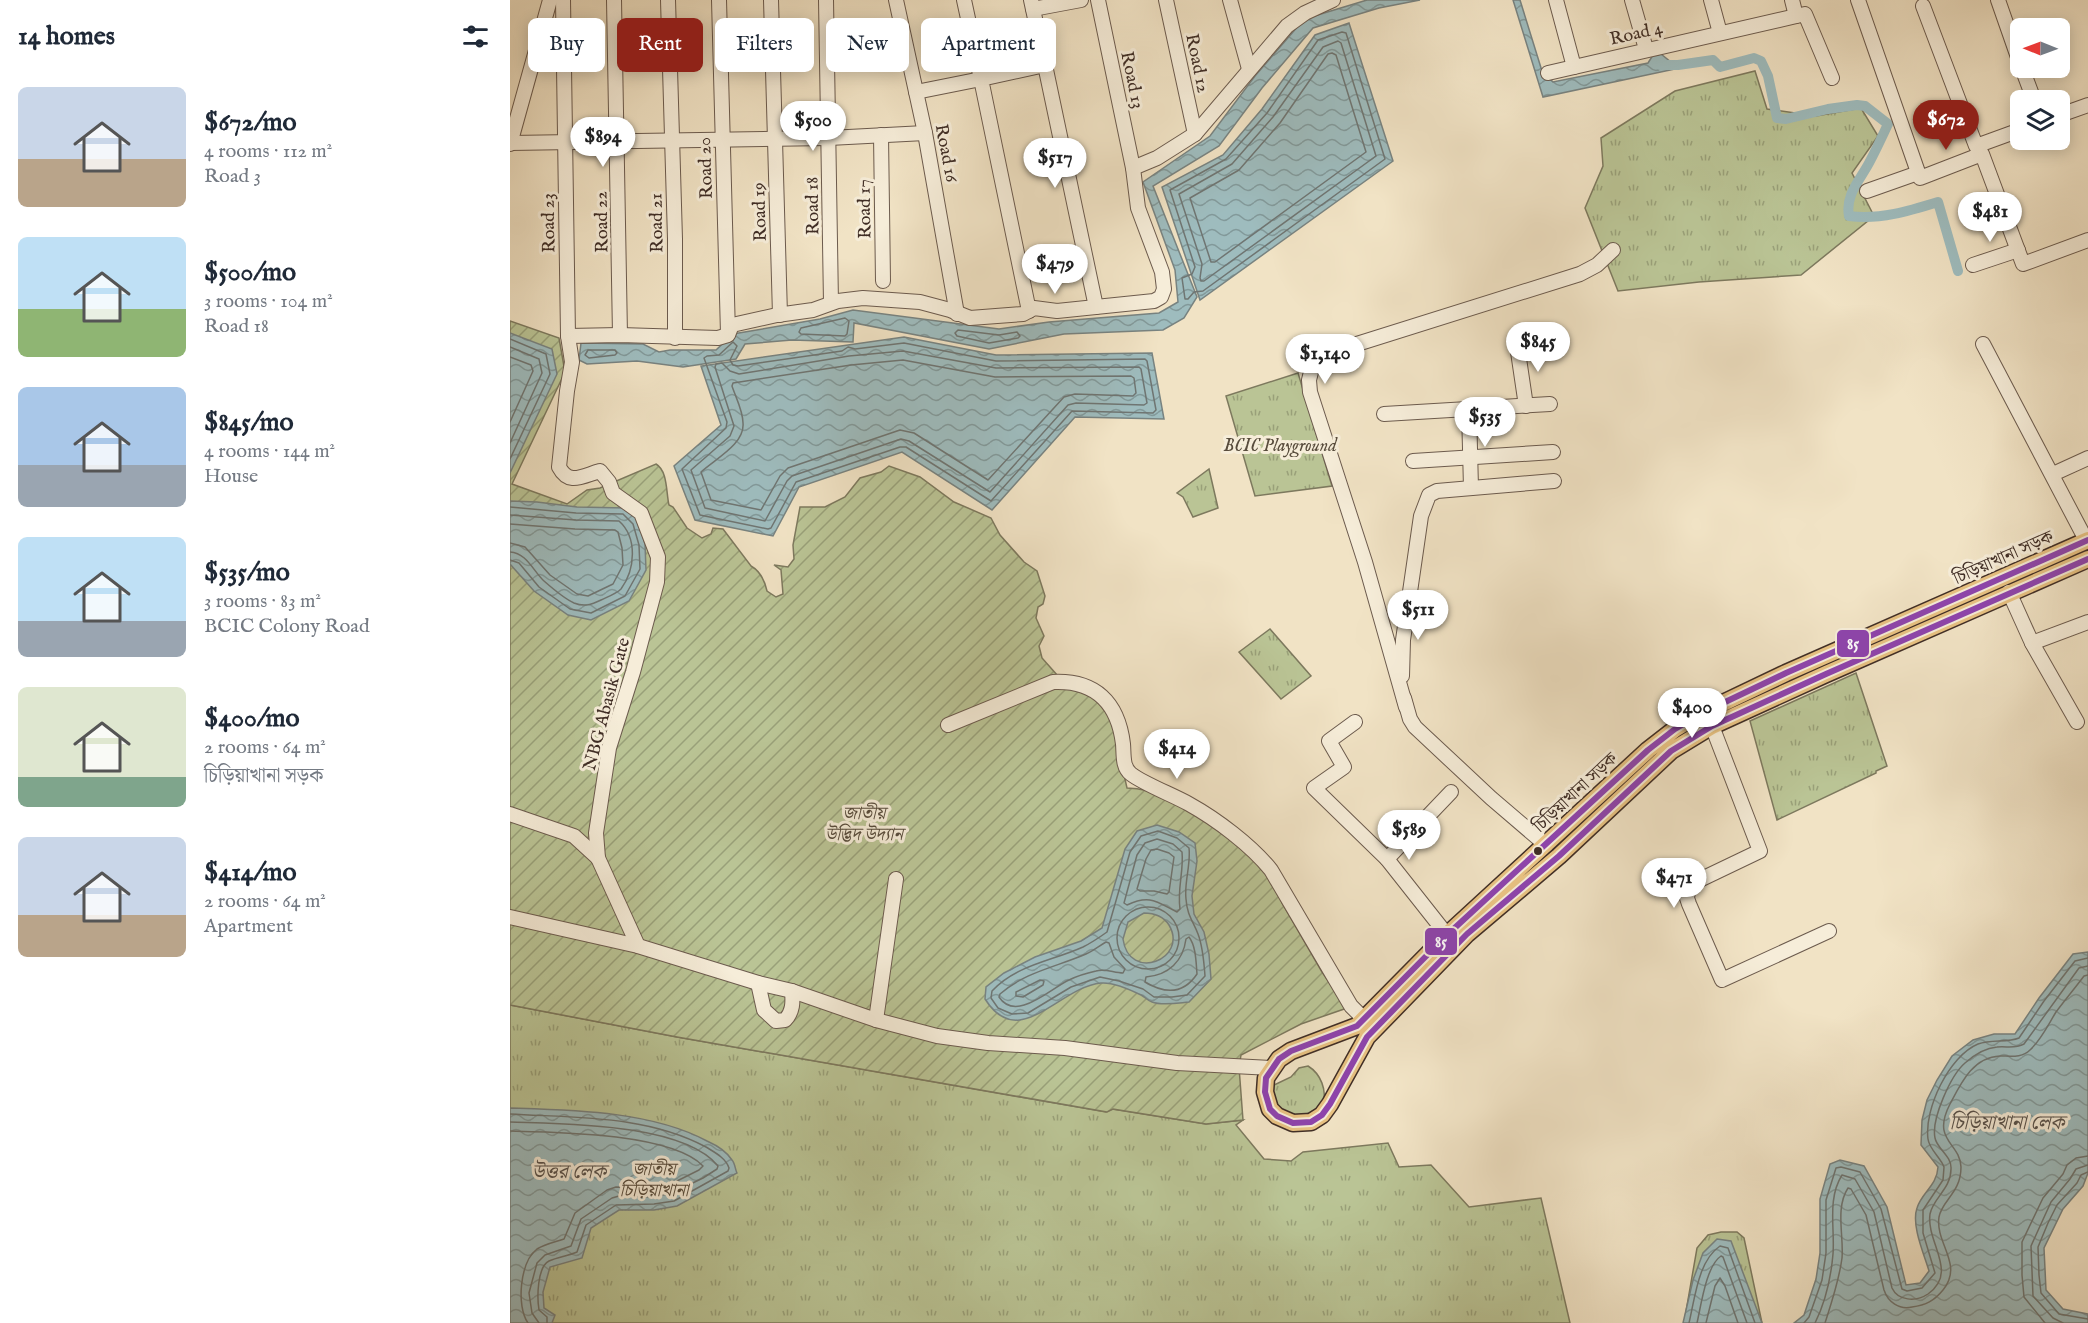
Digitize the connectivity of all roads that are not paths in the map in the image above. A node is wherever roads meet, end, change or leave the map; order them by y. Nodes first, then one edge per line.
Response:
1 (550, 0) edge
2 (562, 0) edge
3 (614, 0) edge
4 (668, 0) edge
5 (719, 0) edge
6 (771, 0) edge
7 (826, 0) edge
8 (896, 0) edge
9 (964, 0) edge
10 (1081, 0) edge
11 (1098, 0) edge
12 (1166, 0) edge
13 (1230, 0) edge
14 (1333, 0) edge
15 (1556, 0) edge
16 (1632, 0) edge
17 (1711, 0) edge
18 (1792, 0) edge
19 (1858, 0) edge
20 (1998, 0) edge
21 (1032, 5) edge
22 (1923, 6) dead end
23 (1796, 16) junction
24 (1720, 33) junction
25 (2010, 34) edge
26 (1646, 50) junction
27 (1574, 67) junction
28 (1249, 69) junction
29 (1015, 72) edge
30 (1046, 72) edge
31 (1548, 73) dead end
32 (1832, 78) dead end
33 (981, 80) junction
34 (916, 92) junction
35 (2088, 105) edge
36 (2070, 111) edge
37 (925, 133) junction
38 (1195, 134) junction
39 (2010, 134) edge
40 (880, 135) junction
41 (775, 138) junction
42 (829, 138) junction
43 (722, 140) junction
44 (672, 141) junction
45 (564, 142) junction
46 (618, 142) junction
47 (510, 143) edge
48 (1133, 168) junction
49 (1918, 172) junction
50 (1867, 191) dead end
51 (2088, 240) edge
52 (1613, 249) dead end
53 (2018, 250) junction
54 (1973, 265) dead end
55 (883, 281) dead end
56 (831, 303) junction
57 (1096, 307) junction
58 (1029, 310) junction
59 (957, 314) junction
60 (780, 315) junction
61 (621, 335) junction
62 (728, 335) junction
63 (568, 336) junction
64 (675, 338) junction
65 (1983, 344) dead end
66 (1517, 345) dead end
67 (1550, 404) dead end
68 (1526, 406) junction
69 (1469, 410) junction
70 (1384, 414) dead end
71 (1553, 452) dead end
72 (1469, 458) junction
73 (2088, 458) edge
74 (1413, 461) dead end
75 (2053, 474) junction
76 (1554, 481) dead end
77 (609, 482) joint
78 (1471, 488) junction
79 (2087, 540) edge
80 (2088, 559) edge
81 (2009, 592) junction
82 (2088, 622) edge
83 (2032, 643) junction
84 (1406, 707) junction
85 (1710, 721) junction
86 (1355, 722) dead end
87 (2077, 722) dead end
88 (948, 725) dead end
89 (1451, 792) dead end
90 (510, 814) edge
91 (1553, 851) junction
92 (598, 858) junction
93 (1387, 859) junction
94 (897, 879) dead end
95 (510, 917) edge
96 (1829, 931) dead end
97 (1446, 935) junction
98 (638, 946) junction
99 (758, 983) junction
100 (792, 991) junction
101 (876, 1020) junction
102 (1363, 1027) junction
103 (1271, 1068) junction

1 - 47 street
2 - 45 street, Road 23
3 - 46 street, Road 22
4 - 44 street, Road 21
5 - 43 street, Road 20
6 - 41 street, Road 19
7 - 42 street, Road 18
8 - 34 street, Road 16
9 - 33 street
10 - 21 street
11 - 48 street, Road 13
12 - 38 street, Road 12
13 - 28 street
14 - 28 street
15 - 27 street
16 - 26 street
17 - 24 street
18 - 23 street
19 - 49 street
20 - 25 street
22 - 39 street
23 - 24 street, Road 4
23 - 32 street
24 - 26 street, Road 4
26 - 27 street, Road 4
27 - 31 street, Road 4
28 - 38 street
29 - 33 street
30 - 57 street
33 - 34 street
33 - 58 street
34 - 37 street, Road 16
35 - 36 street
37 - 40 street
37 - 59 street, Road 16
38 - 48 street
40 - 42 street
40 - 55 street, Road 17
41 - 42 street
41 - 43 street
41 - 60 street, Road 19
42 - 56 street, Road 18
43 - 44 street
43 - 62 street, Road 20
44 - 46 street
44 - 64 street, Road 21
45 - 46 street
45 - 47 street
45 - 63 street, Road 23
46 - 61 street, Road 22
48 - 57 street, Road 13
49 - 50 street
49 - 53 street
51 - 53 street
52 - 84 street
53 - 54 street
56 - 59 street
56 - 60 street
57 - 58 street
58 - 59 street
60 - 62 street
61 - 63 street
61 - 64 street
62 - 64 street
63 - 77 street, Road 23
65 - 75 street
66 - 68 street
67 - 68 street
68 - 69 street
69 - 70 street
69 - 72 street
71 - 72 street
72 - 74 street
72 - 78 street
73 - 75 street
75 - 79 street
76 - 78 street
77 - 92 street, NBG Abasik Gate
78 - 84 street
79 - 85 main road, চিড়িয়াখানা সড়ক
80 - 81 main road, চিড়িয়াখানা সড়ক
81 - 83 street
81 - 85 main road, চিড়িয়াখানা সড়ক
82 - 83 street
83 - 87 street
84 - 91 street
85 - 91 main road, চিড়িয়াখানা সড়ক
85 - 96 street
86 - 93 street
88 - 102 street
89 - 93 street
90 - 92 street
91 - 97 main road, চিড়িয়াখানা সড়ক
91 - 102 main road, চিড়িয়াখানা সড়ক
92 - 98 street, NBG Abasik Gate
93 - 97 street
94 - 101 street
95 - 98 street
97 - 102 main road, চিড়িয়াখানা সড়ক
98 - 99 street
99 - 100 street
99 - 100 street
100 - 101 street
101 - 103 street
102 - 103 main road, চিড়িয়াখানা সড়ক
102 - 103 main road, চিড়িয়াখানা সড়ক

